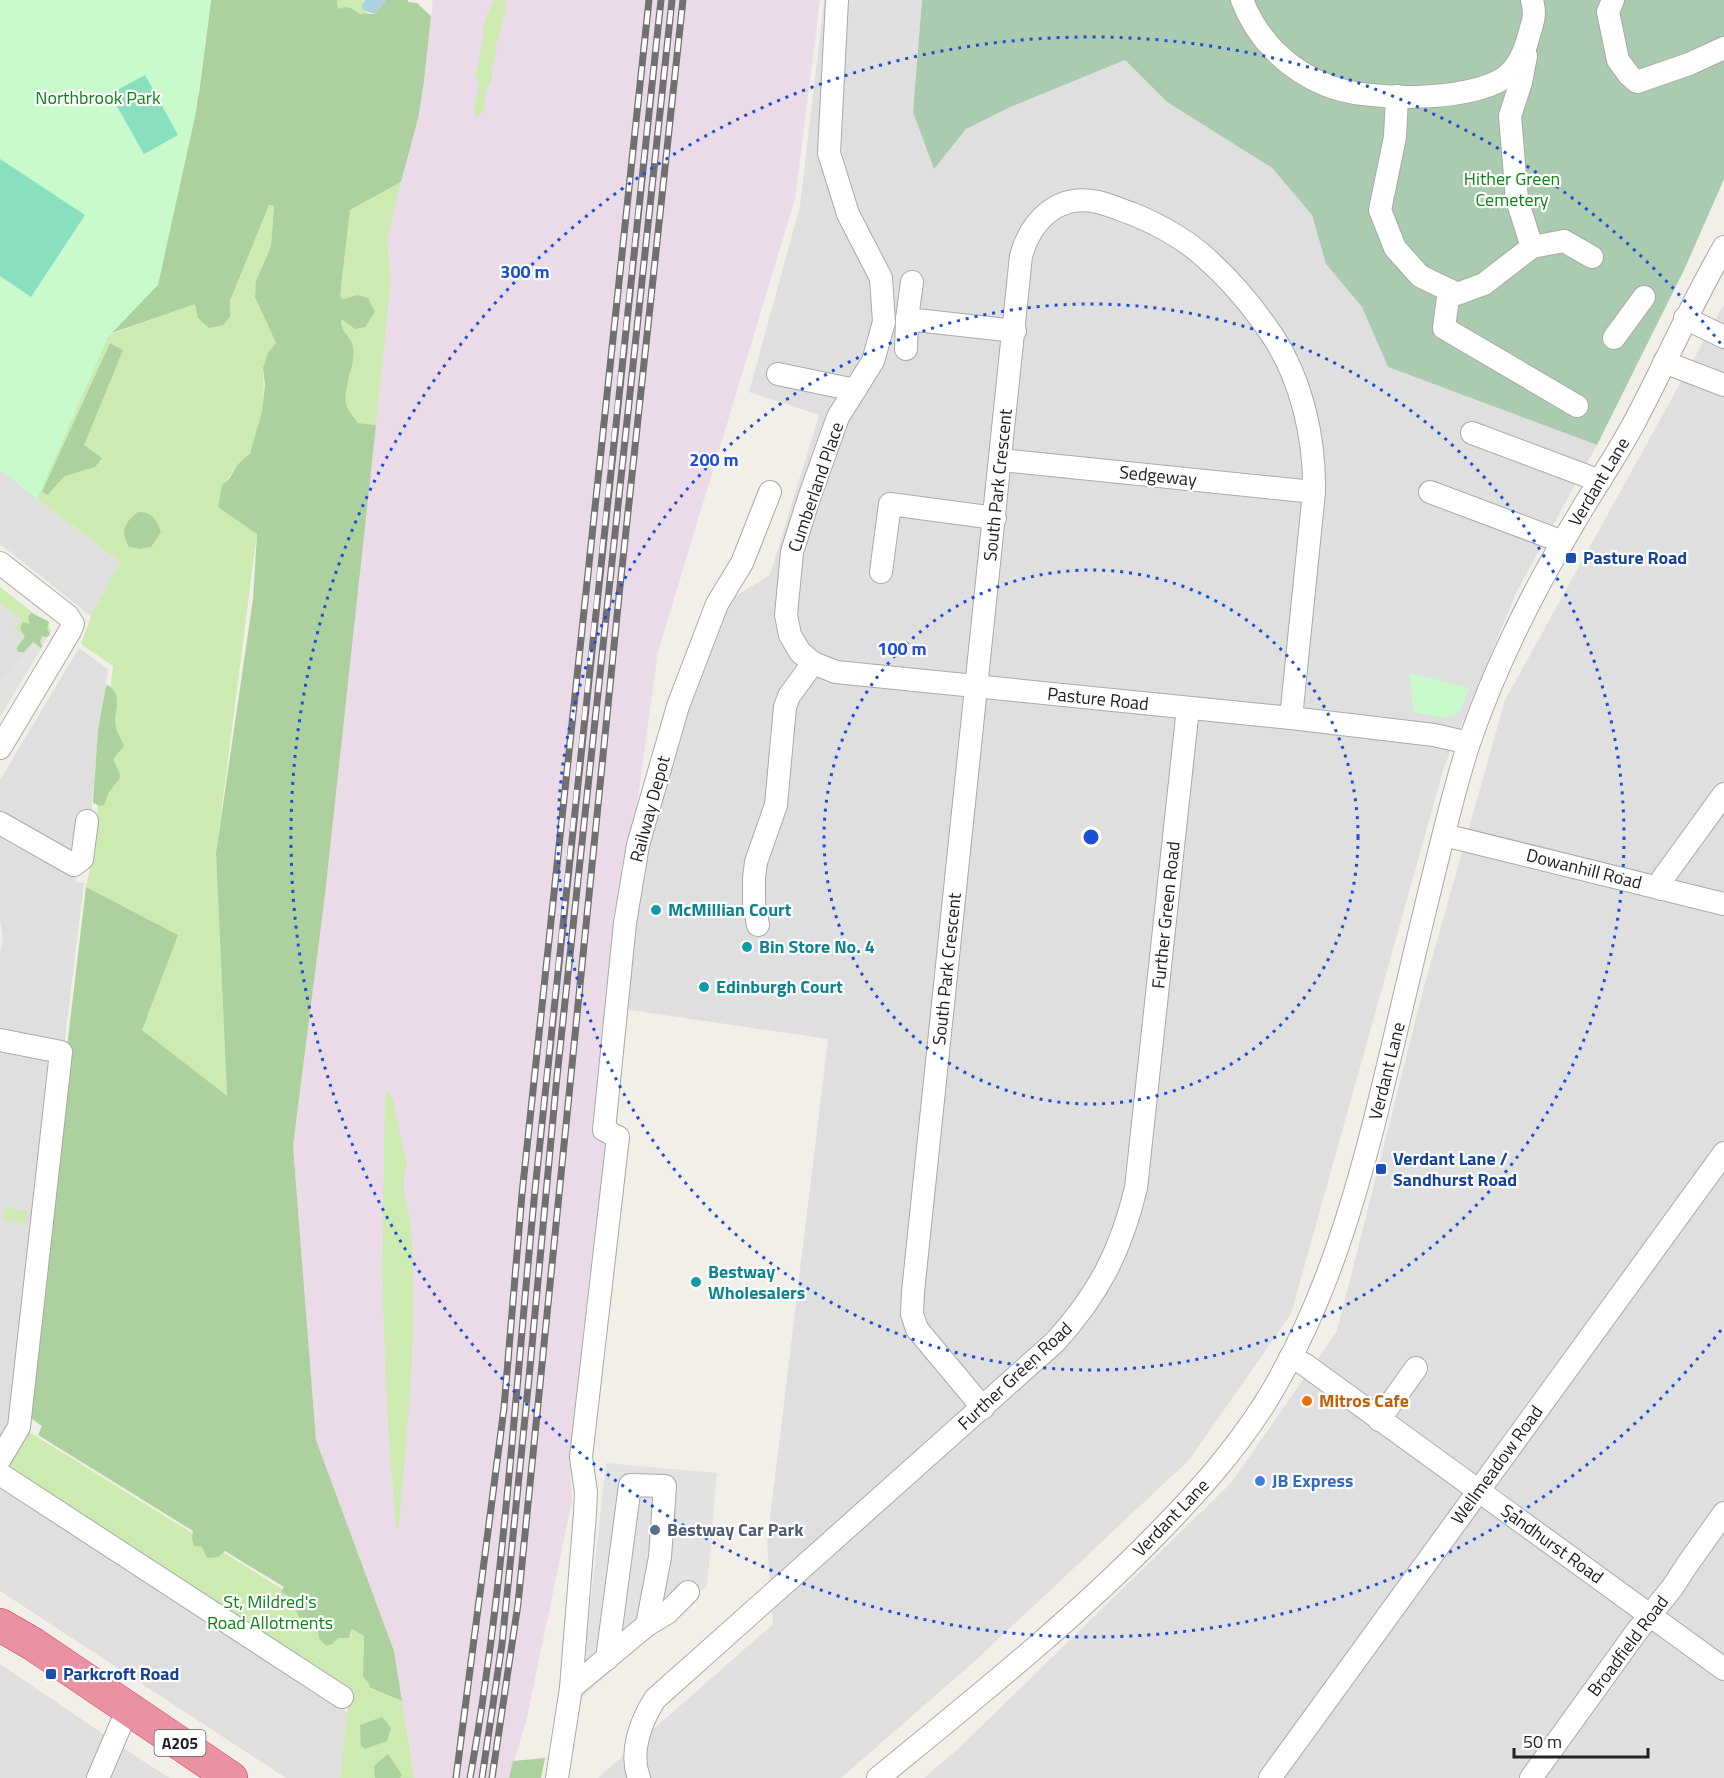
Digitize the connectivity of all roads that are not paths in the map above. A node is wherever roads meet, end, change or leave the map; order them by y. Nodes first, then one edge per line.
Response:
1 (837, 0) edge
2 (1242, 0) edge
3 (1532, 0) edge
4 (1612, 0) edge
5 (1724, 48) edge
6 (1524, 52) junction
7 (1397, 96) junction
8 (1532, 247) junction
9 (1724, 247) edge
10 (1592, 257) dead end
11 (1717, 277) edge
12 (912, 282) dead end
13 (1449, 290) junction
14 (1644, 297) dead end
15 (1685, 318) junction
16 (907, 319) junction
17 (1015, 331) junction
18 (1724, 337) edge
19 (1614, 339) dead end
20 (906, 349) dead end
21 (1664, 362) junction
22 (778, 374) dead end
23 (1724, 386) edge
24 (855, 390) junction
25 (1578, 406) dead end
26 (1472, 433) dead end
27 (1001, 460) junction
28 (1600, 480) junction
29 (770, 492) dead end
30 (1314, 492) junction
31 (1430, 492) dead end
32 (995, 518) junction
33 (1563, 542) junction
34 (0, 563) edge
35 (880, 572) dead end
36 (813, 663) junction
37 (976, 687) junction
38 (1188, 708) junction
39 (1291, 718) junction
40 (1469, 743) junction
41 (0, 747) edge
42 (1724, 794) edge
43 (87, 821) dead end
44 (0, 823) edge
45 (1444, 835) junction
46 (1661, 889) junction
47 (1724, 904) edge
48 (758, 925) dead end
49 (0, 1040) edge
50 (1724, 1153) edge
51 (1290, 1358) junction
52 (1416, 1368) dead end
53 (983, 1408) junction
54 (1379, 1420) junction
55 (0, 1459) edge
56 (0, 1474) edge
57 (1479, 1490) junction
58 (1724, 1513) edge
59 (688, 1592) dead end
60 (1649, 1614) junction
61 (0, 1625) edge
62 (647, 1625) junction
63 (608, 1659) junction
64 (1724, 1669) edge
65 (571, 1688) junction
66 (342, 1697) dead end
67 (128, 1708) junction
68 (636, 1777) edge
69 (98, 1778) edge
70 (231, 1778) edge
71 (557, 1778) edge
72 (878, 1778) edge
73 (1270, 1778) edge
74 (1531, 1778) edge

1 - 24 street, Cumberland Place
2 - 7 street
3 - 6 street
4 - 5 street
6 - 7 street
6 - 8 street
7 - 13 street
8 - 10 street
8 - 13 street
9 - 11 street, Verdant Lane
11 - 15 street, Verdant Lane
12 - 16 street
13 - 25 street
14 - 19 street
15 - 18 street
15 - 21 street, Verdant Lane
16 - 17 street
16 - 20 street
17 - 27 street, South Park Crescent
17 - 30 street, South Park Crescent
21 - 23 street
21 - 28 street, Verdant Lane
22 - 24 street
24 - 36 street, Cumberland Place
26 - 28 street
27 - 30 street, Sedgeway
27 - 32 street, South Park Crescent
28 - 33 street, Verdant Lane
29 - 65 street, Railway Depot
30 - 39 street, South Park Crescent
31 - 33 street
32 - 35 street
32 - 37 street, South Park Crescent
33 - 40 street, Verdant Lane
34 - 41 street
36 - 37 street, Cumberland Place
36 - 48 street
37 - 38 street, Pasture Road
37 - 53 street, South Park Crescent
38 - 39 street, Pasture Road
38 - 53 street, Further Green Road
39 - 40 street, Pasture Road
40 - 45 street, Verdant Lane
42 - 46 street
43 - 44 street
45 - 46 street, Dowanhill Road
45 - 51 street, Verdant Lane
46 - 47 street, Dowanhill Road
49 - 55 street
50 - 57 street, Wellmeadow Road
51 - 54 street, Sandhurst Road
51 - 72 street, Verdant Lane
52 - 54 street
53 - 68 street, Further Green Road
54 - 57 street, Sandhurst Road
56 - 66 street
57 - 60 street, Sandhurst Road
57 - 73 street, Wellmeadow Road
58 - 60 street, Broadfield Road
59 - 62 street
60 - 64 street, Sandhurst Road
60 - 74 street, Broadfield Road
61 - 67 highway, A205
62 - 63 street
62 - 63 street
63 - 65 street
65 - 71 street
67 - 69 street
67 - 70 highway, A205

